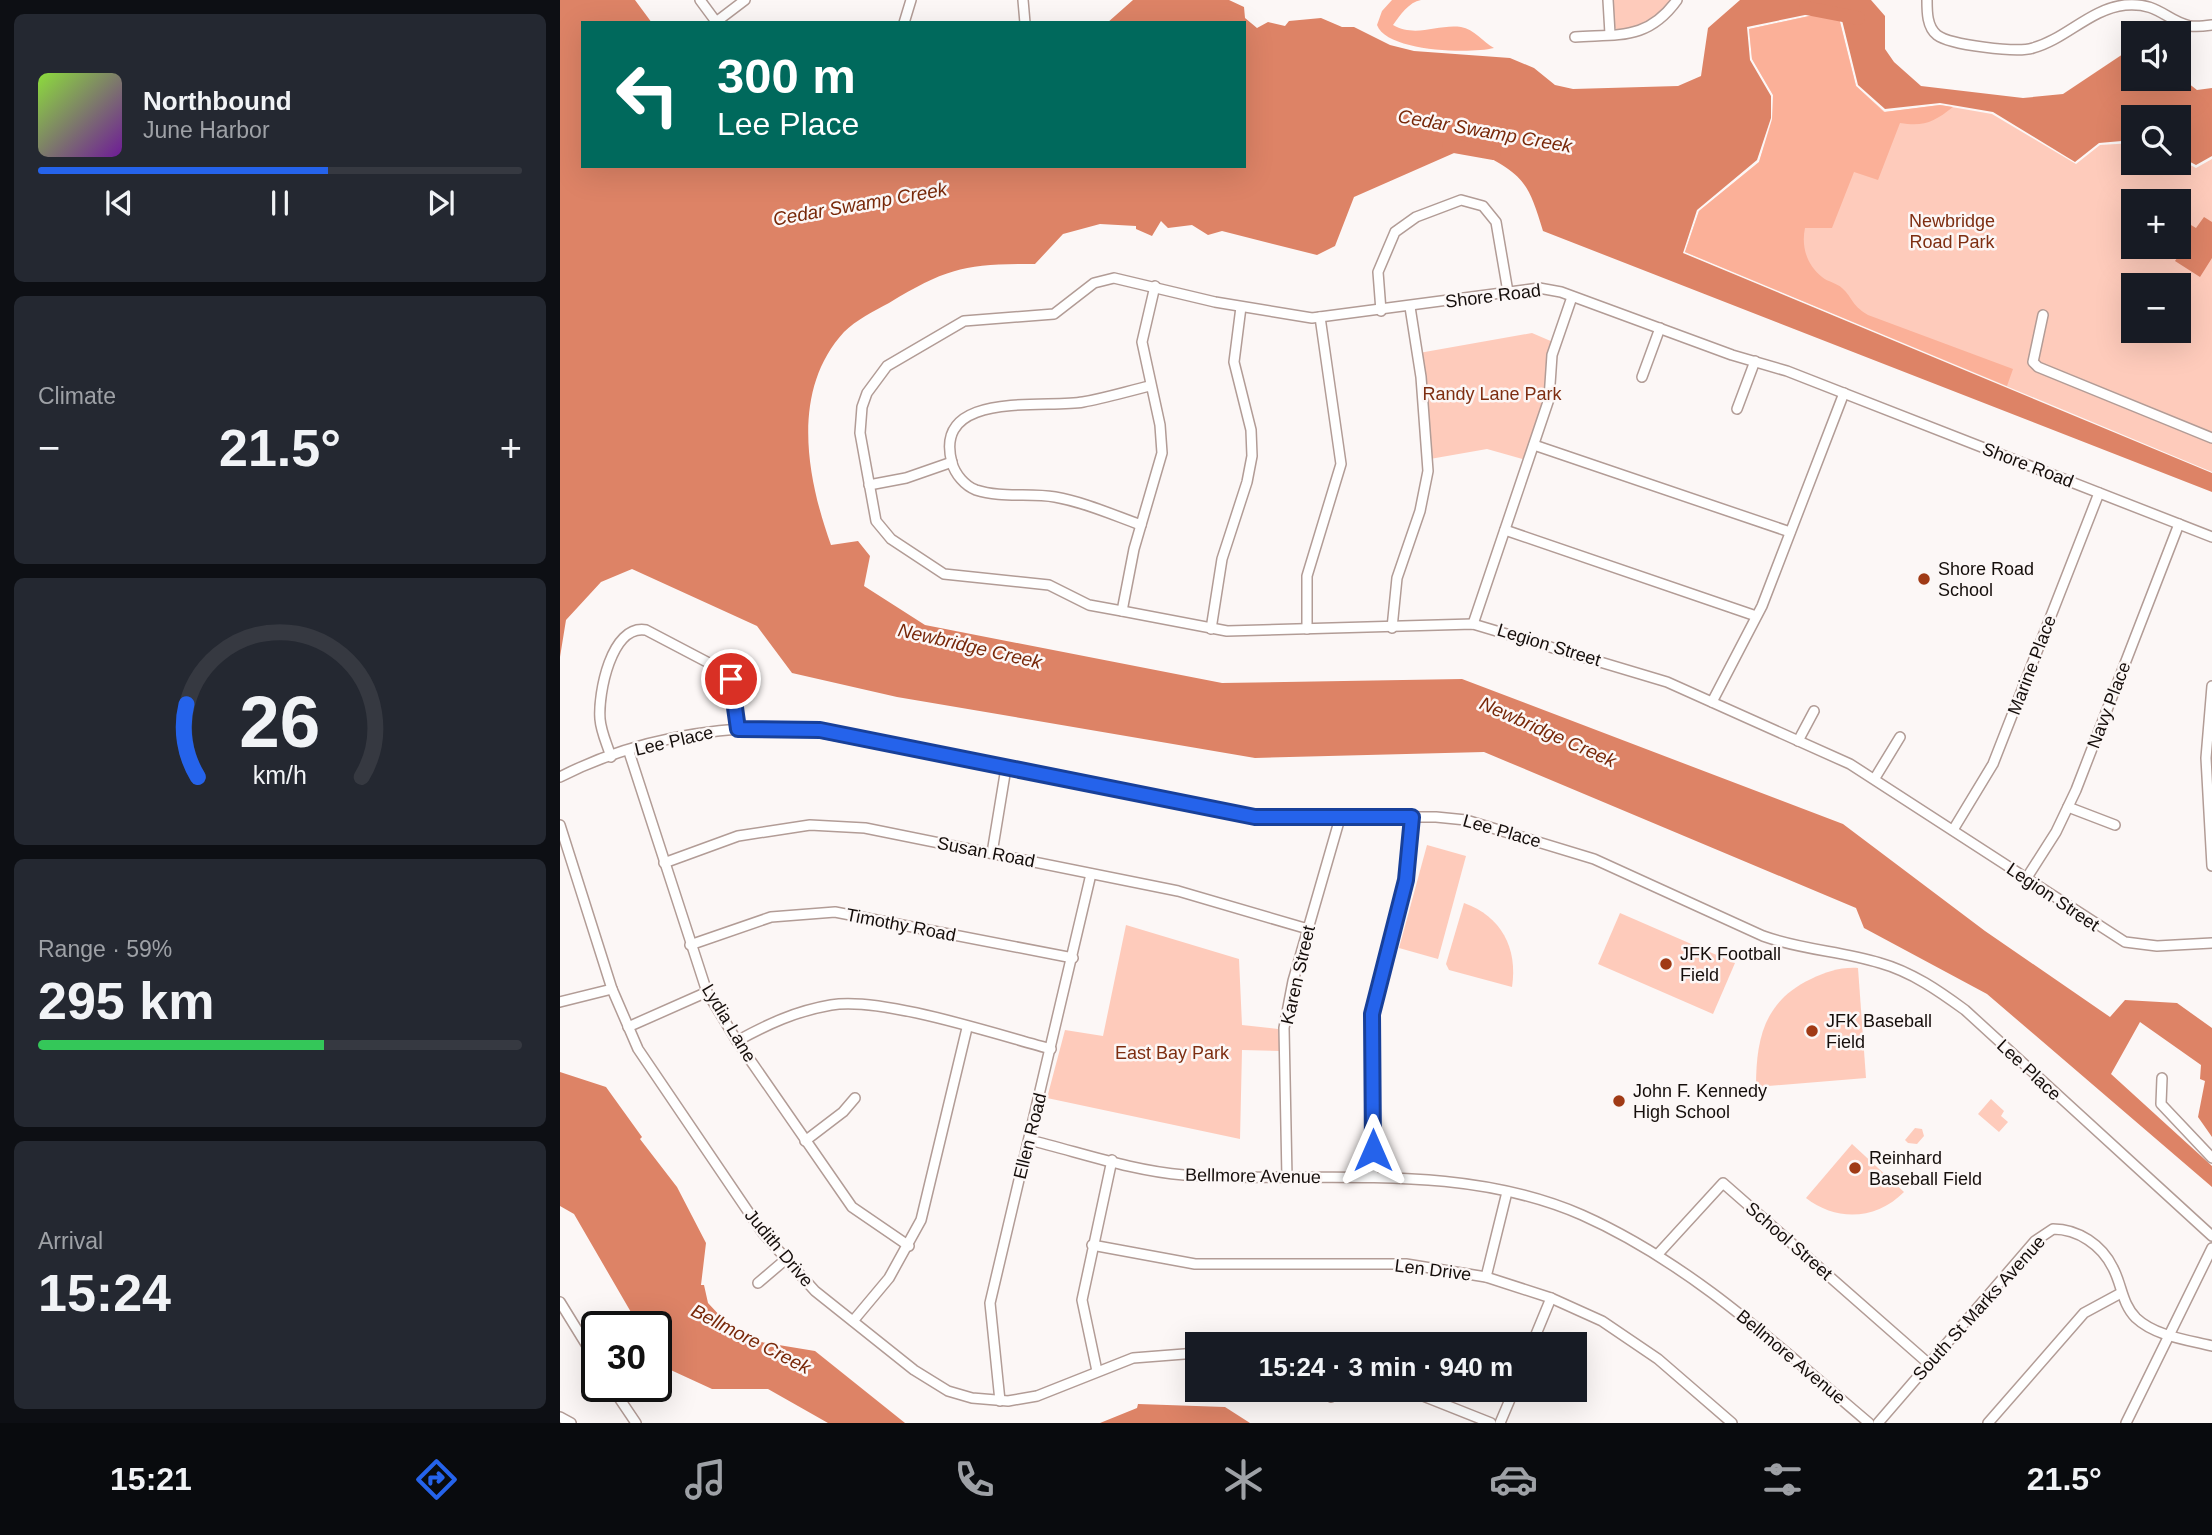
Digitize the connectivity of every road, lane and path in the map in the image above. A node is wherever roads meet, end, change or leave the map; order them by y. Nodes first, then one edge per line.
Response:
1 (700, 0) edge
2 (745, 0) edge
3 (911, 0) edge
4 (1023, 0) edge
5 (1608, 0) edge
6 (1677, 0) edge
7 (1927, 0) edge
8 (715, 21) edge
9 (717, 21) edge
10 (905, 21) edge
11 (1025, 21) edge
12 (2212, 25) edge
13 (1611, 34) junction
14 (1575, 37) dead end
15 (1155, 286) junction
16 (1508, 292) junction
17 (1572, 297) junction
18 (1241, 307) junction
19 (1410, 307) junction
20 (1381, 311) junction
21 (2043, 314) dead end
22 (1320, 317) junction
23 (1660, 328) junction
24 (1755, 361) junction
25 (1642, 377) dead end
26 (1150, 386) junction
27 (1844, 393) junction
28 (1737, 409) dead end
29 (2212, 438) edge
30 (1534, 445) junction
31 (951, 462) junction
32 (869, 485) junction
33 (2099, 493) junction
34 (2179, 524) junction
35 (1141, 525) junction
36 (1505, 530) junction
37 (1790, 532) junction
38 (2212, 537) edge
39 (1122, 611) junction
40 (1756, 616) junction
41 (1474, 624) junction
42 (1392, 628) junction
43 (1212, 629) junction
44 (1307, 629) junction
45 (2212, 686) edge
46 (1713, 702) junction
47 (1814, 711) dead end
48 (738, 729) junction
49 (1900, 737) dead end
50 (1798, 741) junction
51 (629, 752) junction
52 (611, 757) junction
53 (1006, 768) junction
54 (560, 777) edge
55 (1875, 778) junction
56 (2068, 807) junction
57 (1412, 817) junction
58 (1340, 818) junction
59 (560, 825) edge
60 (2115, 825) dead end
61 (1953, 830) junction
62 (992, 853) junction
63 (664, 863) junction
64 (2212, 866) edge
65 (1091, 874) junction
66 (2026, 879) junction
67 (1308, 929) junction
68 (2212, 943) edge
69 (690, 945) junction
70 (1073, 958) junction
71 (612, 989) junction
72 (708, 992) junction
73 (560, 1002) edge
74 (628, 1027) junction
75 (967, 1028) junction
76 (737, 1041) junction
77 (1051, 1049) junction
78 (2162, 1078) dead end
79 (855, 1098) dead end
80 (1029, 1140) junction
81 (805, 1141) junction
82 (2212, 1158) edge
83 (1112, 1160) junction
84 (1373, 1177) junction
85 (1287, 1178) junction
86 (1507, 1192) junction
87 (2212, 1236) edge
88 (1092, 1245) junction
89 (909, 1246) junction
90 (2212, 1248) edge
91 (1658, 1254) junction
92 (785, 1260) junction
93 (1486, 1277) junction
94 (758, 1283) dead end
95 (2121, 1293) junction
96 (1550, 1297) junction
97 (560, 1301) edge
98 (853, 1321) junction
99 (1537, 1332) edge
100 (2168, 1335) junction
101 (581, 1336) edge
102 (2212, 1346) edge
103 (1185, 1354) edge
104 (1929, 1364) junction
105 (1097, 1371) junction
106 (1000, 1401) junction
107 (622, 1402) edge
108 (1444, 1402) edge
109 (1509, 1402) edge
110 (560, 1417) edge
111 (570, 1423) edge
112 (636, 1423) edge
113 (1491, 1423) edge
114 (1500, 1423) edge
115 (1732, 1423) edge
116 (1869, 1423) edge
117 (1878, 1423) edge
118 (1988, 1423) edge
119 (2126, 1423) edge

1 - 8 street
2 - 9 street
3 - 10 street
4 - 11 street
5 - 13 street
6 - 13 street
7 - 12 street
13 - 14 street
15 - 18 street, Shore Road
15 - 26 street
15 - 32 street, Shore Road
16 - 17 street, Shore Road
16 - 19 street, Shore Road
16 - 20 street
17 - 23 street, Shore Road
17 - 30 street
18 - 22 street, Shore Road
18 - 43 street
19 - 20 street, Shore Road
19 - 42 street
20 - 22 street, Shore Road
21 - 29 street
22 - 44 street
23 - 24 street, Shore Road
23 - 25 street
24 - 27 street, Shore Road
24 - 28 street
26 - 31 street
26 - 35 street
27 - 33 street, Shore Road
27 - 37 street
30 - 36 street
30 - 37 street
31 - 32 street
31 - 35 street
32 - 39 street, Legion Street
33 - 34 street, Shore Road
33 - 61 street, Marine Place
34 - 38 street, Shore Road
34 - 56 street, Navy Place
35 - 39 street
36 - 40 street
36 - 41 street
37 - 40 street
39 - 43 street, Legion Street
40 - 46 street
41 - 42 street, Legion Street
41 - 46 street, Legion Street
42 - 44 street, Legion Street
43 - 44 street, Legion Street
45 - 64 street
46 - 50 street, Legion Street
47 - 50 street
48 - 51 street, Lee Place
48 - 52 street
48 - 53 street, Lee Place
49 - 55 street
50 - 55 street, Legion Street
51 - 52 street, Lee Place
51 - 63 street, Lydia Lane
52 - 54 street, Lee Place
53 - 58 street, Lee Place
53 - 62 street
55 - 61 street, Legion Street
56 - 60 street
56 - 66 street, Navy Place
57 - 58 street, Lee Place
57 - 84 street
57 - 87 street, Lee Place
58 - 67 street, Karen Street
59 - 71 street, Judith Drive
61 - 66 street, Legion Street
62 - 63 street, Susan Road
62 - 65 street, Susan Road
63 - 69 street, Lydia Lane
65 - 67 street, Susan Road
65 - 70 street, Ellen Road
66 - 68 street, Legion Street
67 - 85 street, Karen Street
69 - 70 street, Timothy Road
69 - 72 street, Lydia Lane
70 - 77 street, Ellen Road
71 - 73 street
71 - 74 street, Judith Drive
72 - 74 street
72 - 76 street, Lydia Lane
74 - 92 street, Judith Drive
75 - 76 street
75 - 77 street
75 - 89 street
76 - 81 street, Lydia Lane
77 - 80 street, Ellen Road
78 - 82 street
79 - 81 street
80 - 83 street, Bellmore Avenue
80 - 106 street, Ellen Road
81 - 89 street, Lydia Lane
83 - 85 street, Bellmore Avenue
83 - 88 street
84 - 85 street, Bellmore Avenue
84 - 86 street, Bellmore Avenue
86 - 91 street, Bellmore Avenue
86 - 93 street
88 - 93 street, Len Drive
88 - 105 street
89 - 98 street
90 - 100 street
91 - 104 street, School Street
91 - 116 street, Bellmore Avenue
92 - 94 street
92 - 98 street, Judith Drive
93 - 96 street, Len Drive
95 - 100 street, South St Marks Avenue
95 - 104 street, South St Marks Avenue
95 - 118 street
96 - 99 street
96 - 115 street, Len Drive
97 - 101 street
98 - 106 street, Judith Drive
100 - 102 street, South St Marks Avenue
100 - 119 street
103 - 105 street, Judith Drive
104 - 117 street, South St Marks Avenue
105 - 106 street, Judith Drive
107 - 112 street
108 - 113 street
109 - 114 street
110 - 111 street

